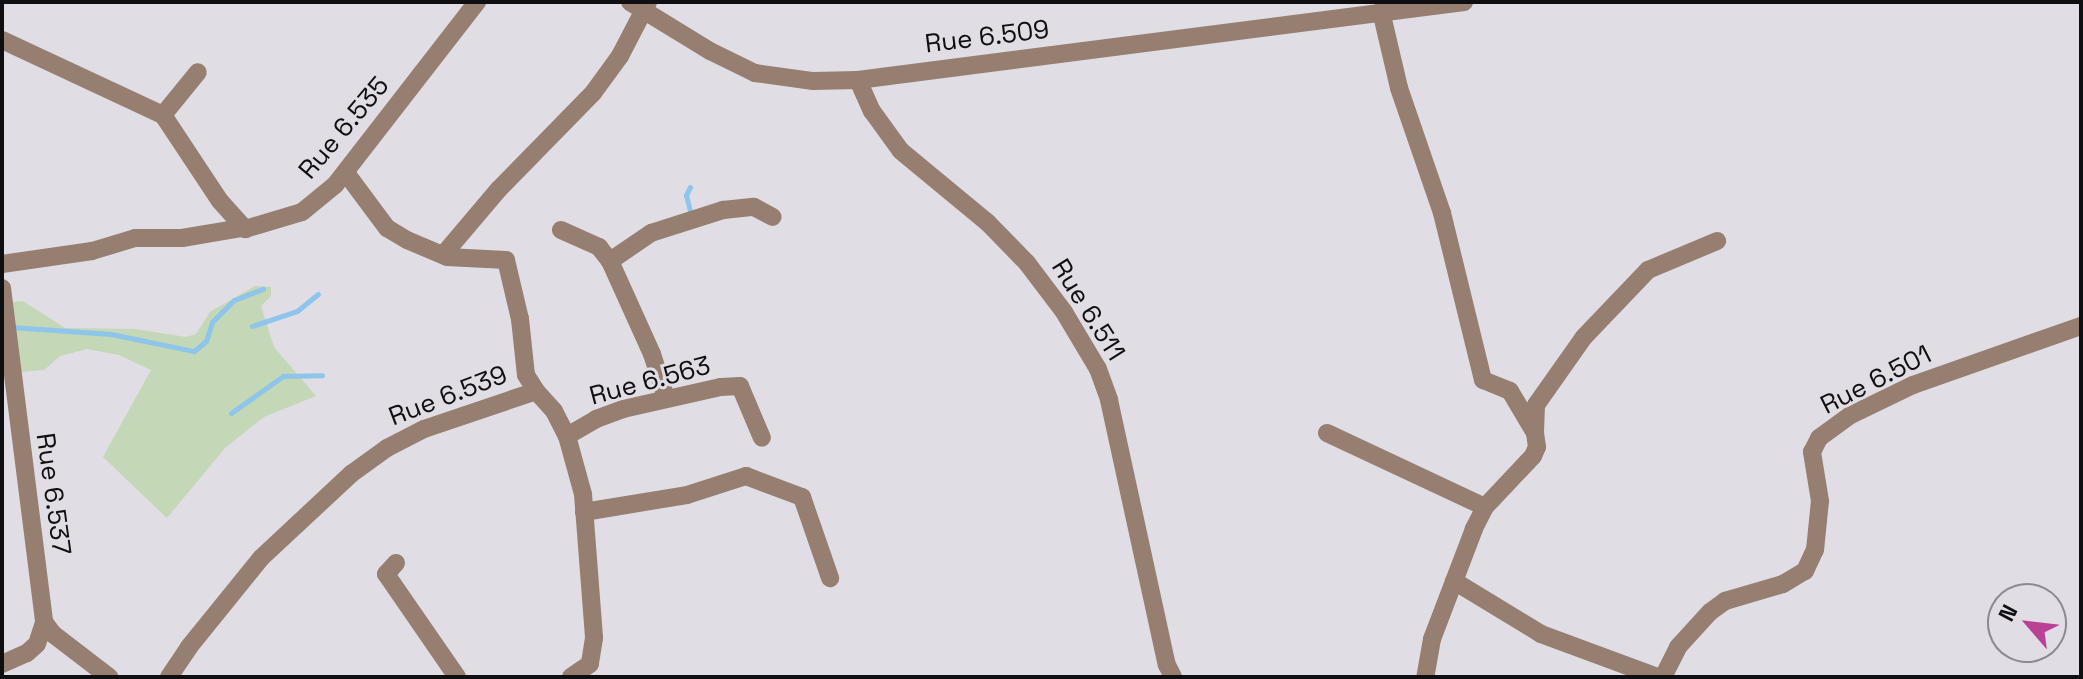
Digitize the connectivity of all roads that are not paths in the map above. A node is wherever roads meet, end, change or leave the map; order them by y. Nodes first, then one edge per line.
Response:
1 (477, 2) edge
2 (1464, 2) edge
3 (640, 5) edge
4 (1381, 11) junction
5 (2, 40) edge
6 (198, 72) dead end
7 (858, 80) junction
8 (163, 115) junction
9 (346, 173) junction
10 (773, 217) dead end
11 (242, 228) junction
12 (561, 230) dead end
13 (1717, 241) dead end
14 (443, 255) junction
15 (610, 261) junction
16 (2, 264) edge
17 (2, 288) edge
18 (3, 313) edge
19 (2081, 326) edge
20 (536, 391) junction
21 (666, 398) junction
22 (1327, 433) dead end
23 (1535, 433) junction
24 (567, 436) junction
25 (762, 438) dead end
26 (1485, 507) junction
27 (584, 512) junction
28 (396, 563) dead end
29 (830, 578) dead end
30 (1454, 581) junction
31 (44, 622) junction
32 (2, 664) edge
33 (109, 677) edge
34 (169, 677) edge
35 (457, 677) edge
36 (571, 677) edge
37 (1173, 677) edge
38 (1425, 677) edge
39 (1660, 677) edge

1 - 9 street, Rue 6.535
2 - 4 street, Rue 6.509
3 - 7 street, Rue 6.509
3 - 14 street
4 - 7 street, Rue 6.509
4 - 23 street
5 - 8 street
6 - 8 street
7 - 37 street, Rue 6.511
8 - 11 street
9 - 11 street, Rue 6.535
9 - 14 street
10 - 15 street
11 - 16 street, Rue 6.535
12 - 15 street
13 - 23 street
14 - 20 street
15 - 21 street
17 - 18 street, Rue 6.537
18 - 31 street, Rue 6.537
19 - 39 street, Rue 6.501
20 - 24 street, Rue 6.539
20 - 34 street, Rue 6.539
21 - 24 street, Rue 6.563
21 - 25 street, Rue 6.563
22 - 26 street
23 - 26 street
24 - 27 street, Rue 6.539
26 - 30 street
27 - 29 street
27 - 36 street, Rue 6.539
28 - 35 street
30 - 38 street
30 - 39 street
31 - 32 street
31 - 33 street

